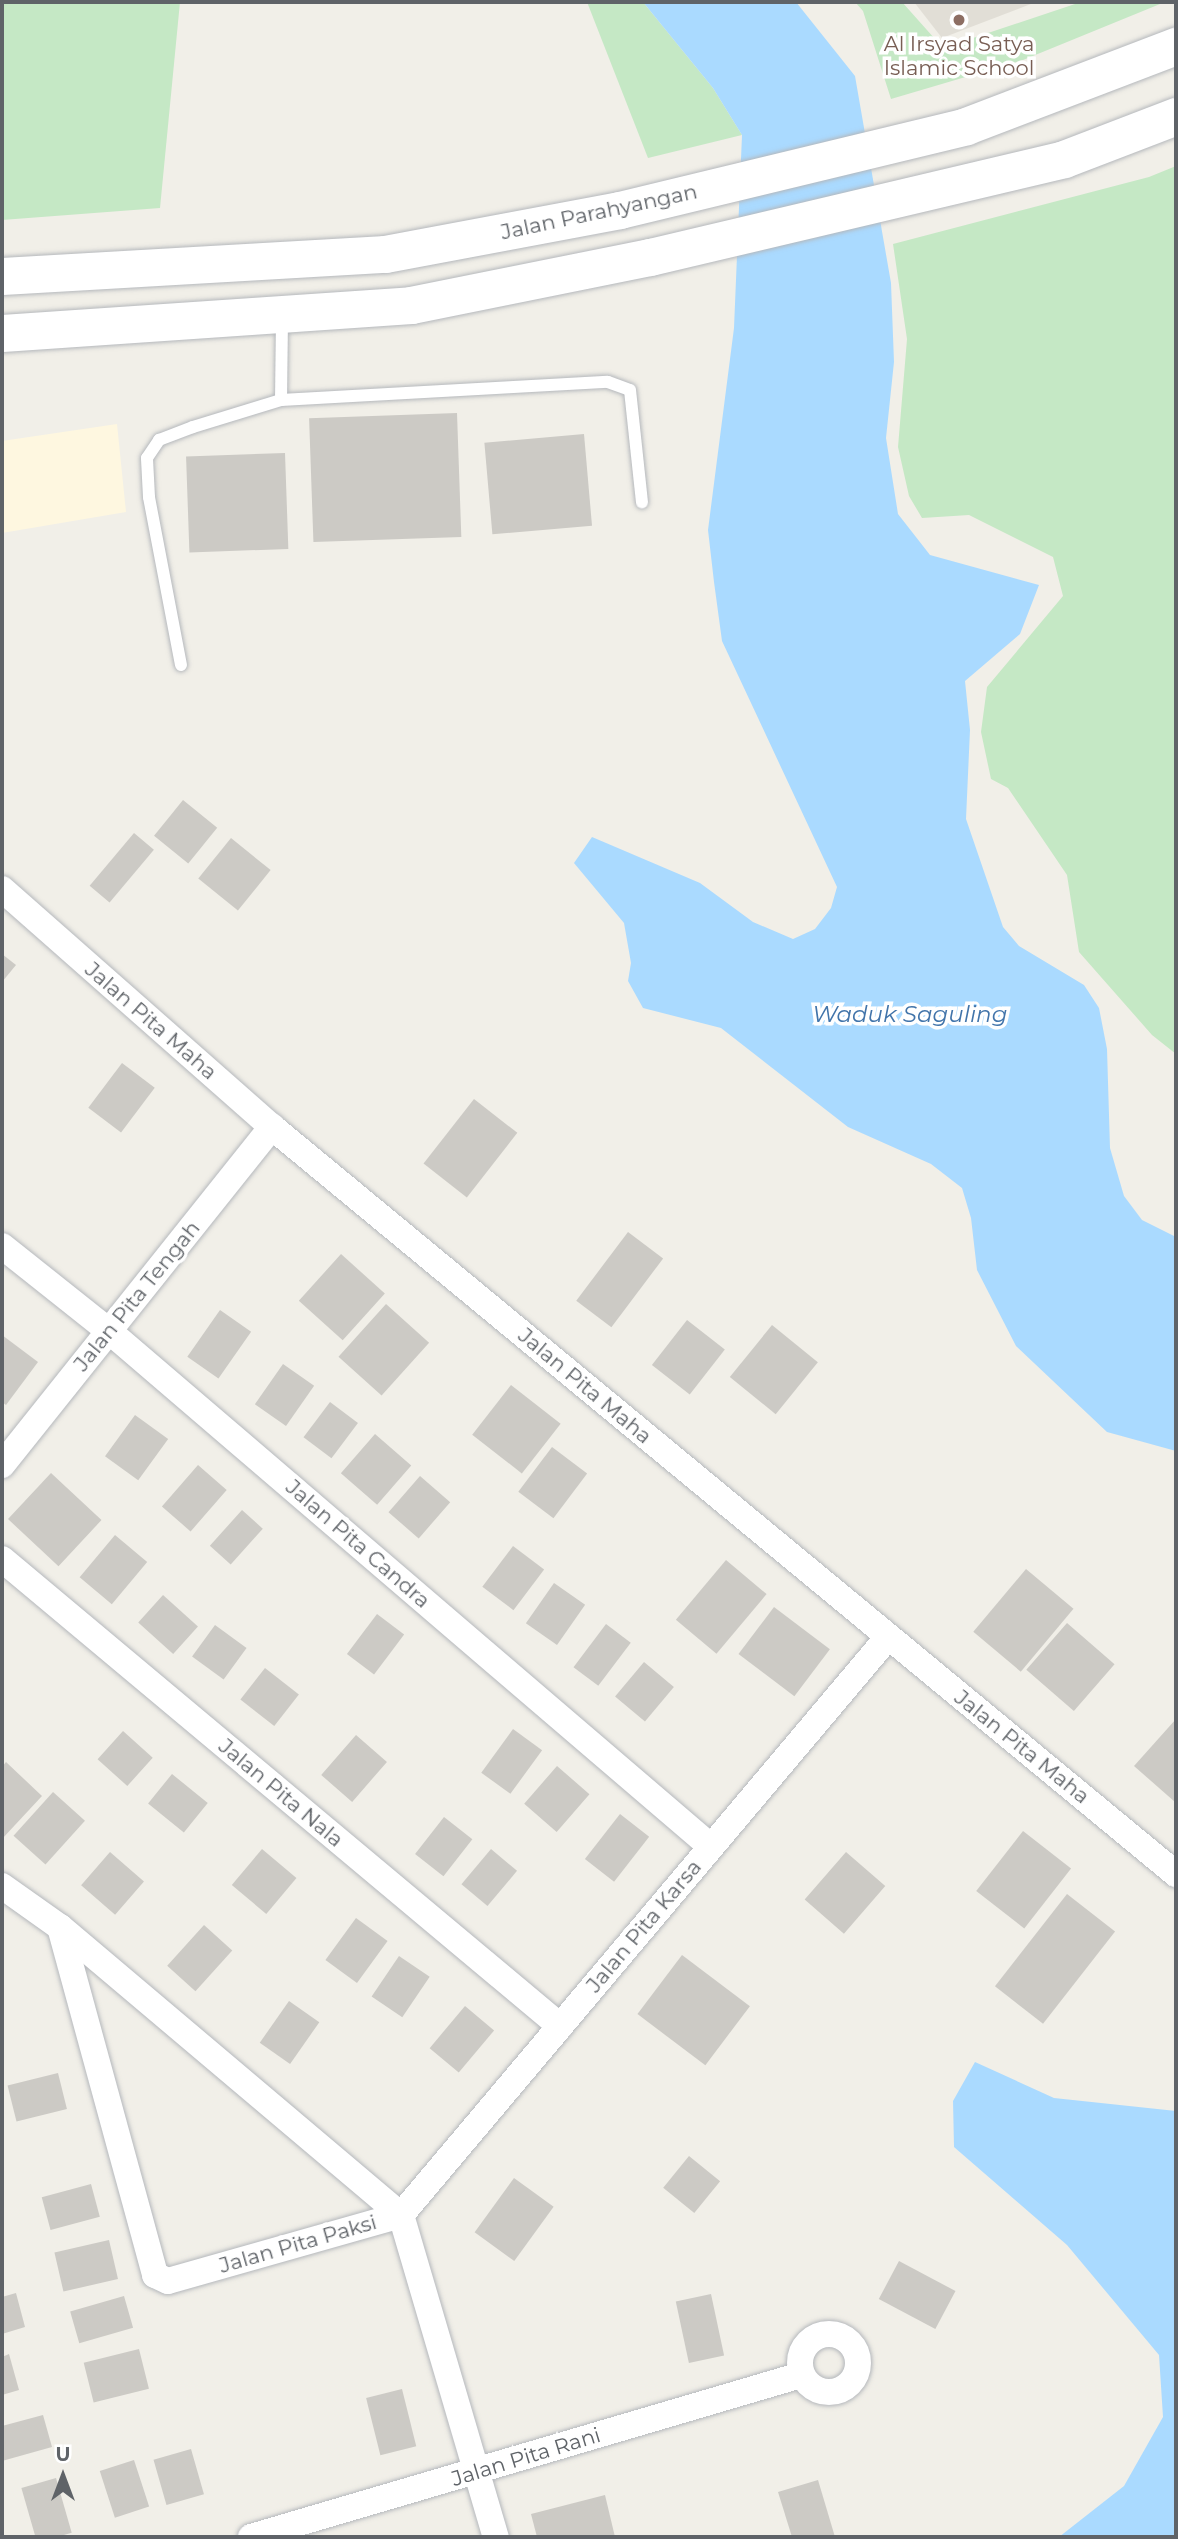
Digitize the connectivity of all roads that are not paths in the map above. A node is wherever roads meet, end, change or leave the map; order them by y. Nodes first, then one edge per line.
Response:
1 (1176, 47) edge
2 (1176, 116) edge
3 (2, 276) edge
4 (282, 316) junction
5 (2, 333) edge
6 (281, 400) junction
7 (642, 502) dead end
8 (181, 665) dead end
9 (2, 889) edge
10 (272, 1127) junction
11 (2, 1246) edge
12 (109, 1331) junction
13 (2, 1465) edge
14 (2, 1559) edge
15 (888, 1637) junction
16 (710, 1846) junction
17 (1176, 1874) edge
18 (2, 1886) edge
19 (60, 1927) junction
20 (560, 2026) junction
21 (401, 2215) junction
22 (801, 2375) dead end
23 (475, 2473) junction
24 (251, 2537) edge
25 (496, 2537) edge

1 - 3 main road, Jalan Parahyangan
2 - 4 main road
4 - 5 main road
4 - 6 lane
6 - 7 lane
6 - 8 lane
9 - 10 street, Jalan Pita Maha
10 - 12 street, Jalan Pita Tengah
10 - 15 street, Jalan Pita Maha
11 - 12 street, Jalan Pita Candra
12 - 13 street, Jalan Pita Tengah
12 - 16 street, Jalan Pita Candra
14 - 20 street, Jalan Pita Nala
15 - 16 street, Jalan Pita Karsa
15 - 17 street, Jalan Pita Maha
16 - 20 street, Jalan Pita Karsa
18 - 19 street, Jalan Pita Paksi
19 - 21 street, Jalan Pita Paksi
19 - 21 street, Jalan Pita Paksi
20 - 21 street, Jalan Pita Karsa
21 - 23 street
22 - 23 street, Jalan Pita Rani
23 - 24 street, Jalan Pita Rani
23 - 25 street

